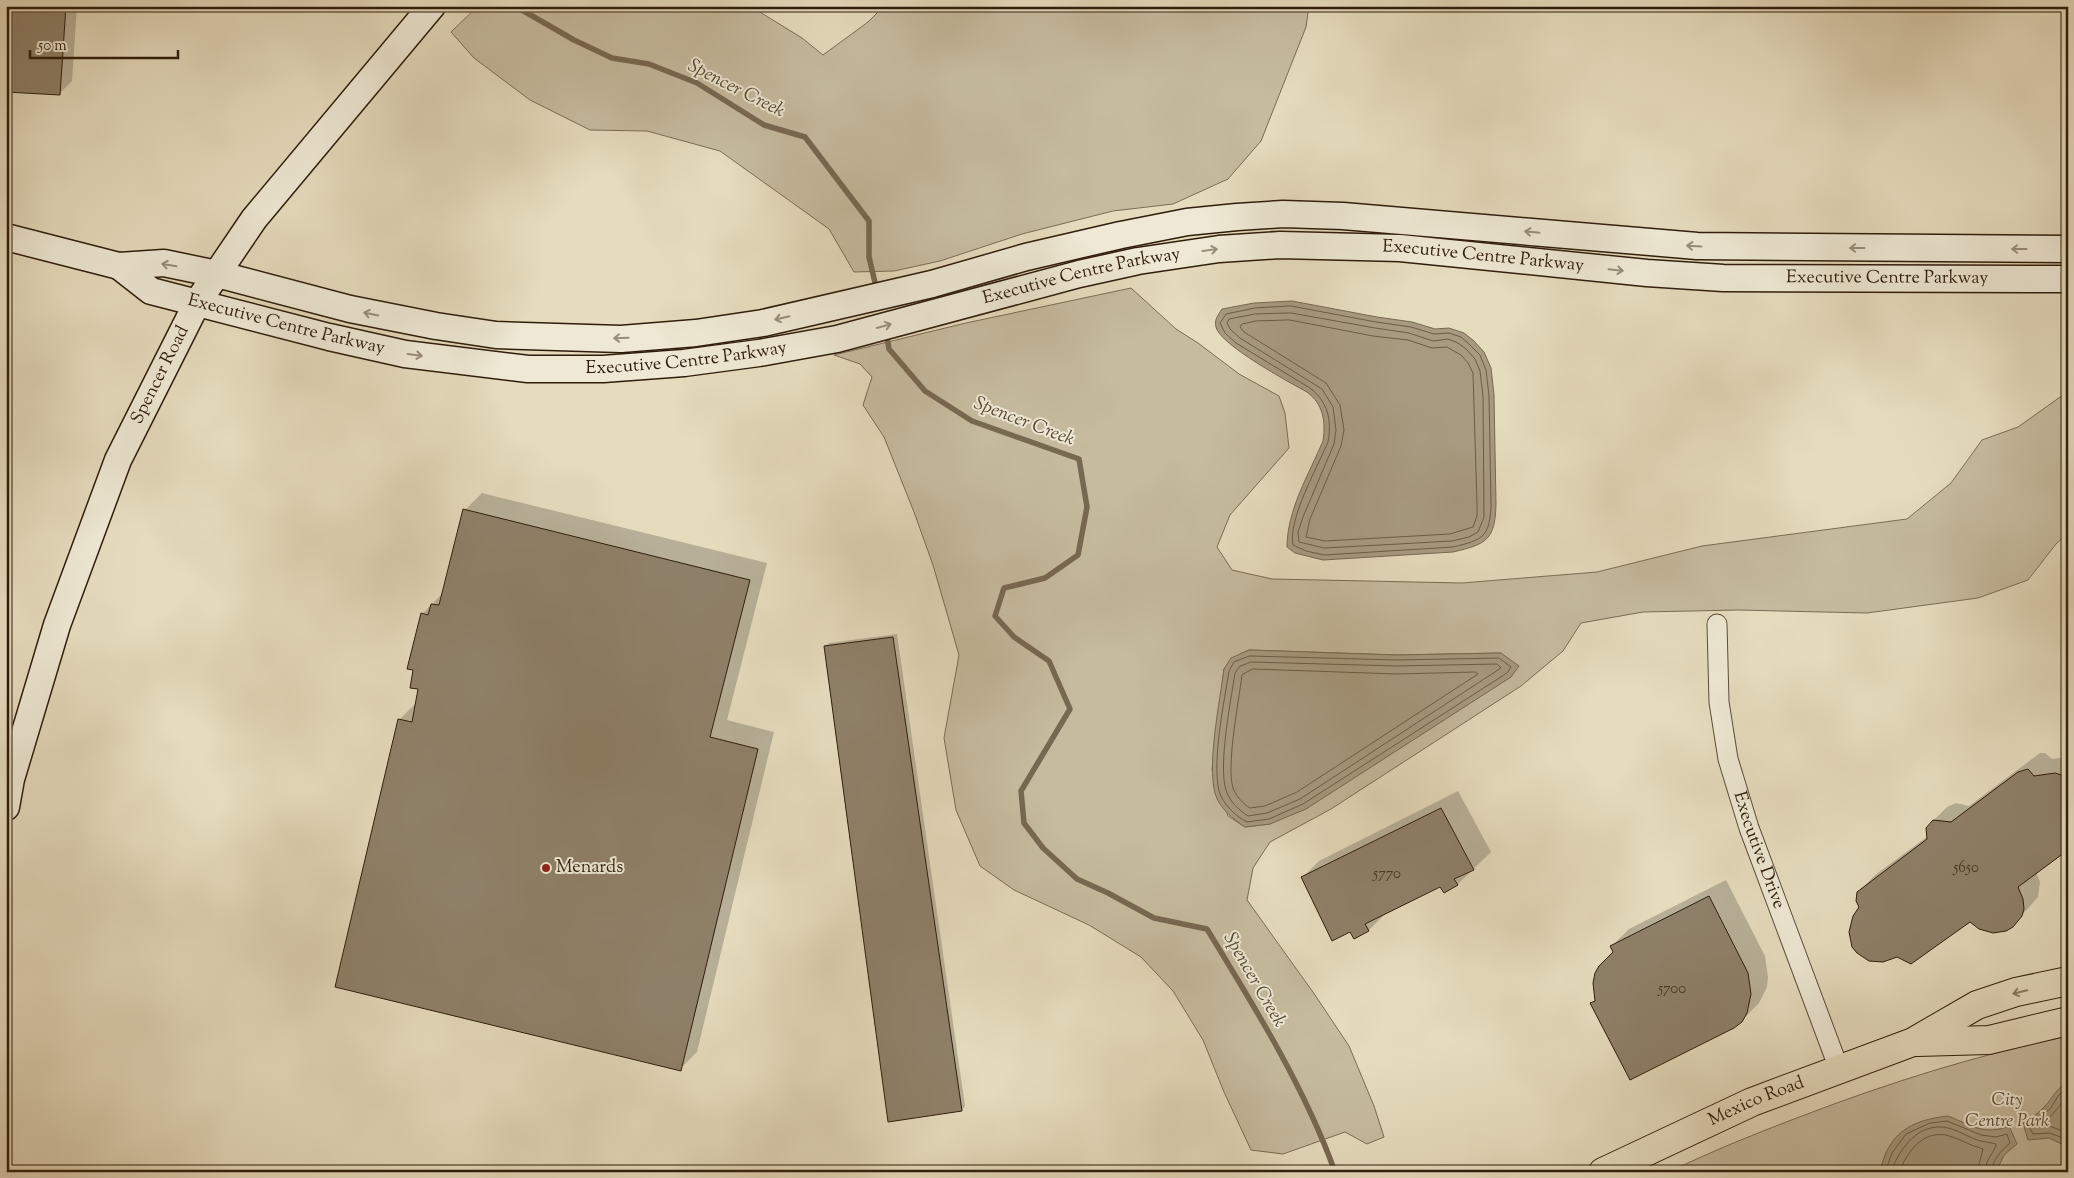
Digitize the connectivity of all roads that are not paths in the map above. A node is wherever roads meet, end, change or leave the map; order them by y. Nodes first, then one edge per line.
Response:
1 (429, 9) edge
2 (6, 237) edge
3 (2068, 249) edge
4 (119, 266) junction
5 (217, 274) junction
6 (2068, 279) edge
7 (197, 303) junction
8 (1717, 624) dead end
9 (6, 808) edge
10 (2068, 981) edge
11 (2068, 1021) edge
12 (1913, 1042) junction
13 (1839, 1069) junction
14 (1603, 1172) edge

1 - 5 street, Spencer Road
2 - 4 street, Executive Centre Parkway
3 -> 5 street, Executive Centre Parkway
5 -> 4 street, Executive Centre Parkway
4 - 7 street, Executive Centre Parkway
5 - 7 street, Spencer Road
7 -> 6 street, Executive Centre Parkway
7 - 9 street, Spencer Road
8 - 13 street, Executive Drive
10 -> 12 main road, Mexico Road
11 - 12 main road, Mexico Road
12 - 13 main road, Mexico Road
13 - 14 main road, Mexico Road

